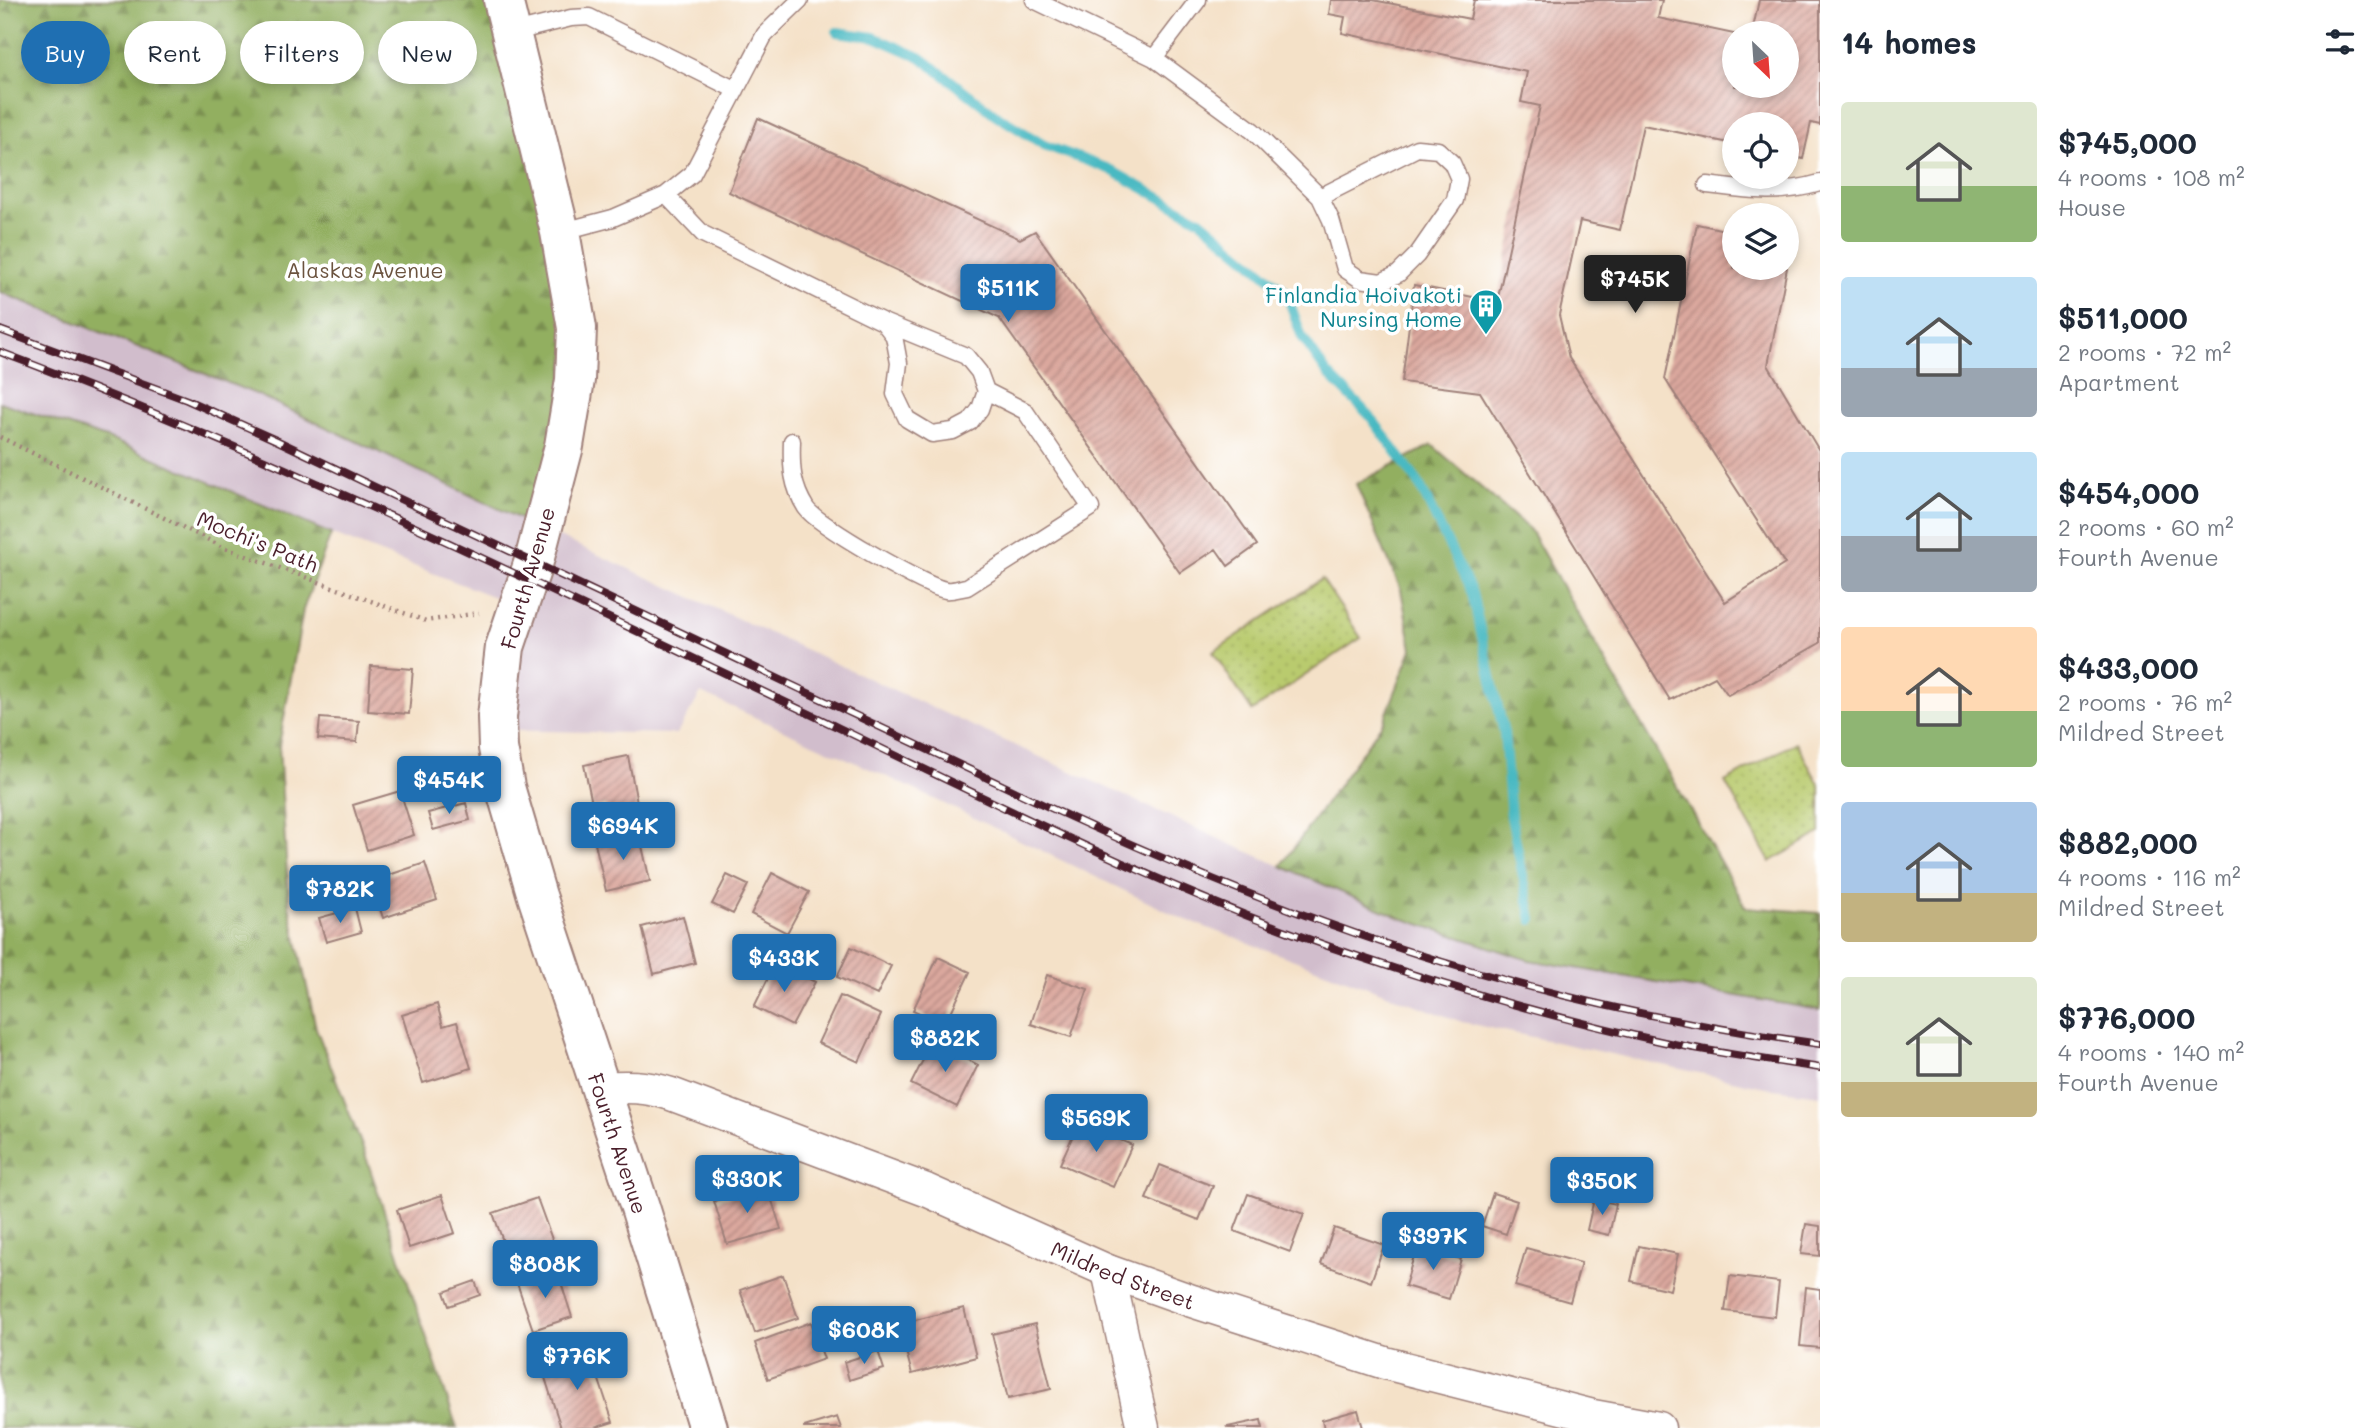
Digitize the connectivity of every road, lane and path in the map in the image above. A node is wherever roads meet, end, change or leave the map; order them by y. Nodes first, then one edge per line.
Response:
1 (800, 0) edge
2 (1034, 0) edge
3 (1198, 0) edge
4 (507, 17) edge
5 (1154, 58) junction
6 (736, 90) junction
7 (1820, 183) edge
8 (1707, 185) dead end
9 (666, 195) junction
10 (1320, 197) junction
11 (560, 232) junction
12 (883, 322) junction
13 (986, 391) junction
14 (0, 438) edge
15 (792, 441) dead end
16 (518, 606) junction
17 (601, 1088) junction
18 (1108, 1271) junction
19 (1594, 1422) edge
20 (708, 1428) edge
21 (1143, 1428) edge
22 (1659, 1428) edge

1 - 6 lane
2 - 5 lane
3 - 5 lane
4 - 6 lane
4 - 11 street, Fourth Avenue
5 - 10 lane
6 - 9 lane
7 - 8 lane
9 - 11 lane
9 - 12 lane
10 - 10 lane
11 - 16 street, Fourth Avenue
12 - 13 lane
12 - 13 lane
13 - 15 lane
14 - 16 path, Mochi's Path
16 - 17 street, Fourth Avenue
17 - 18 street, Mildred Street
17 - 20 street, Fourth Avenue
18 - 19 street, Mildred Street
18 - 21 street
19 - 22 street, Mildred Street

